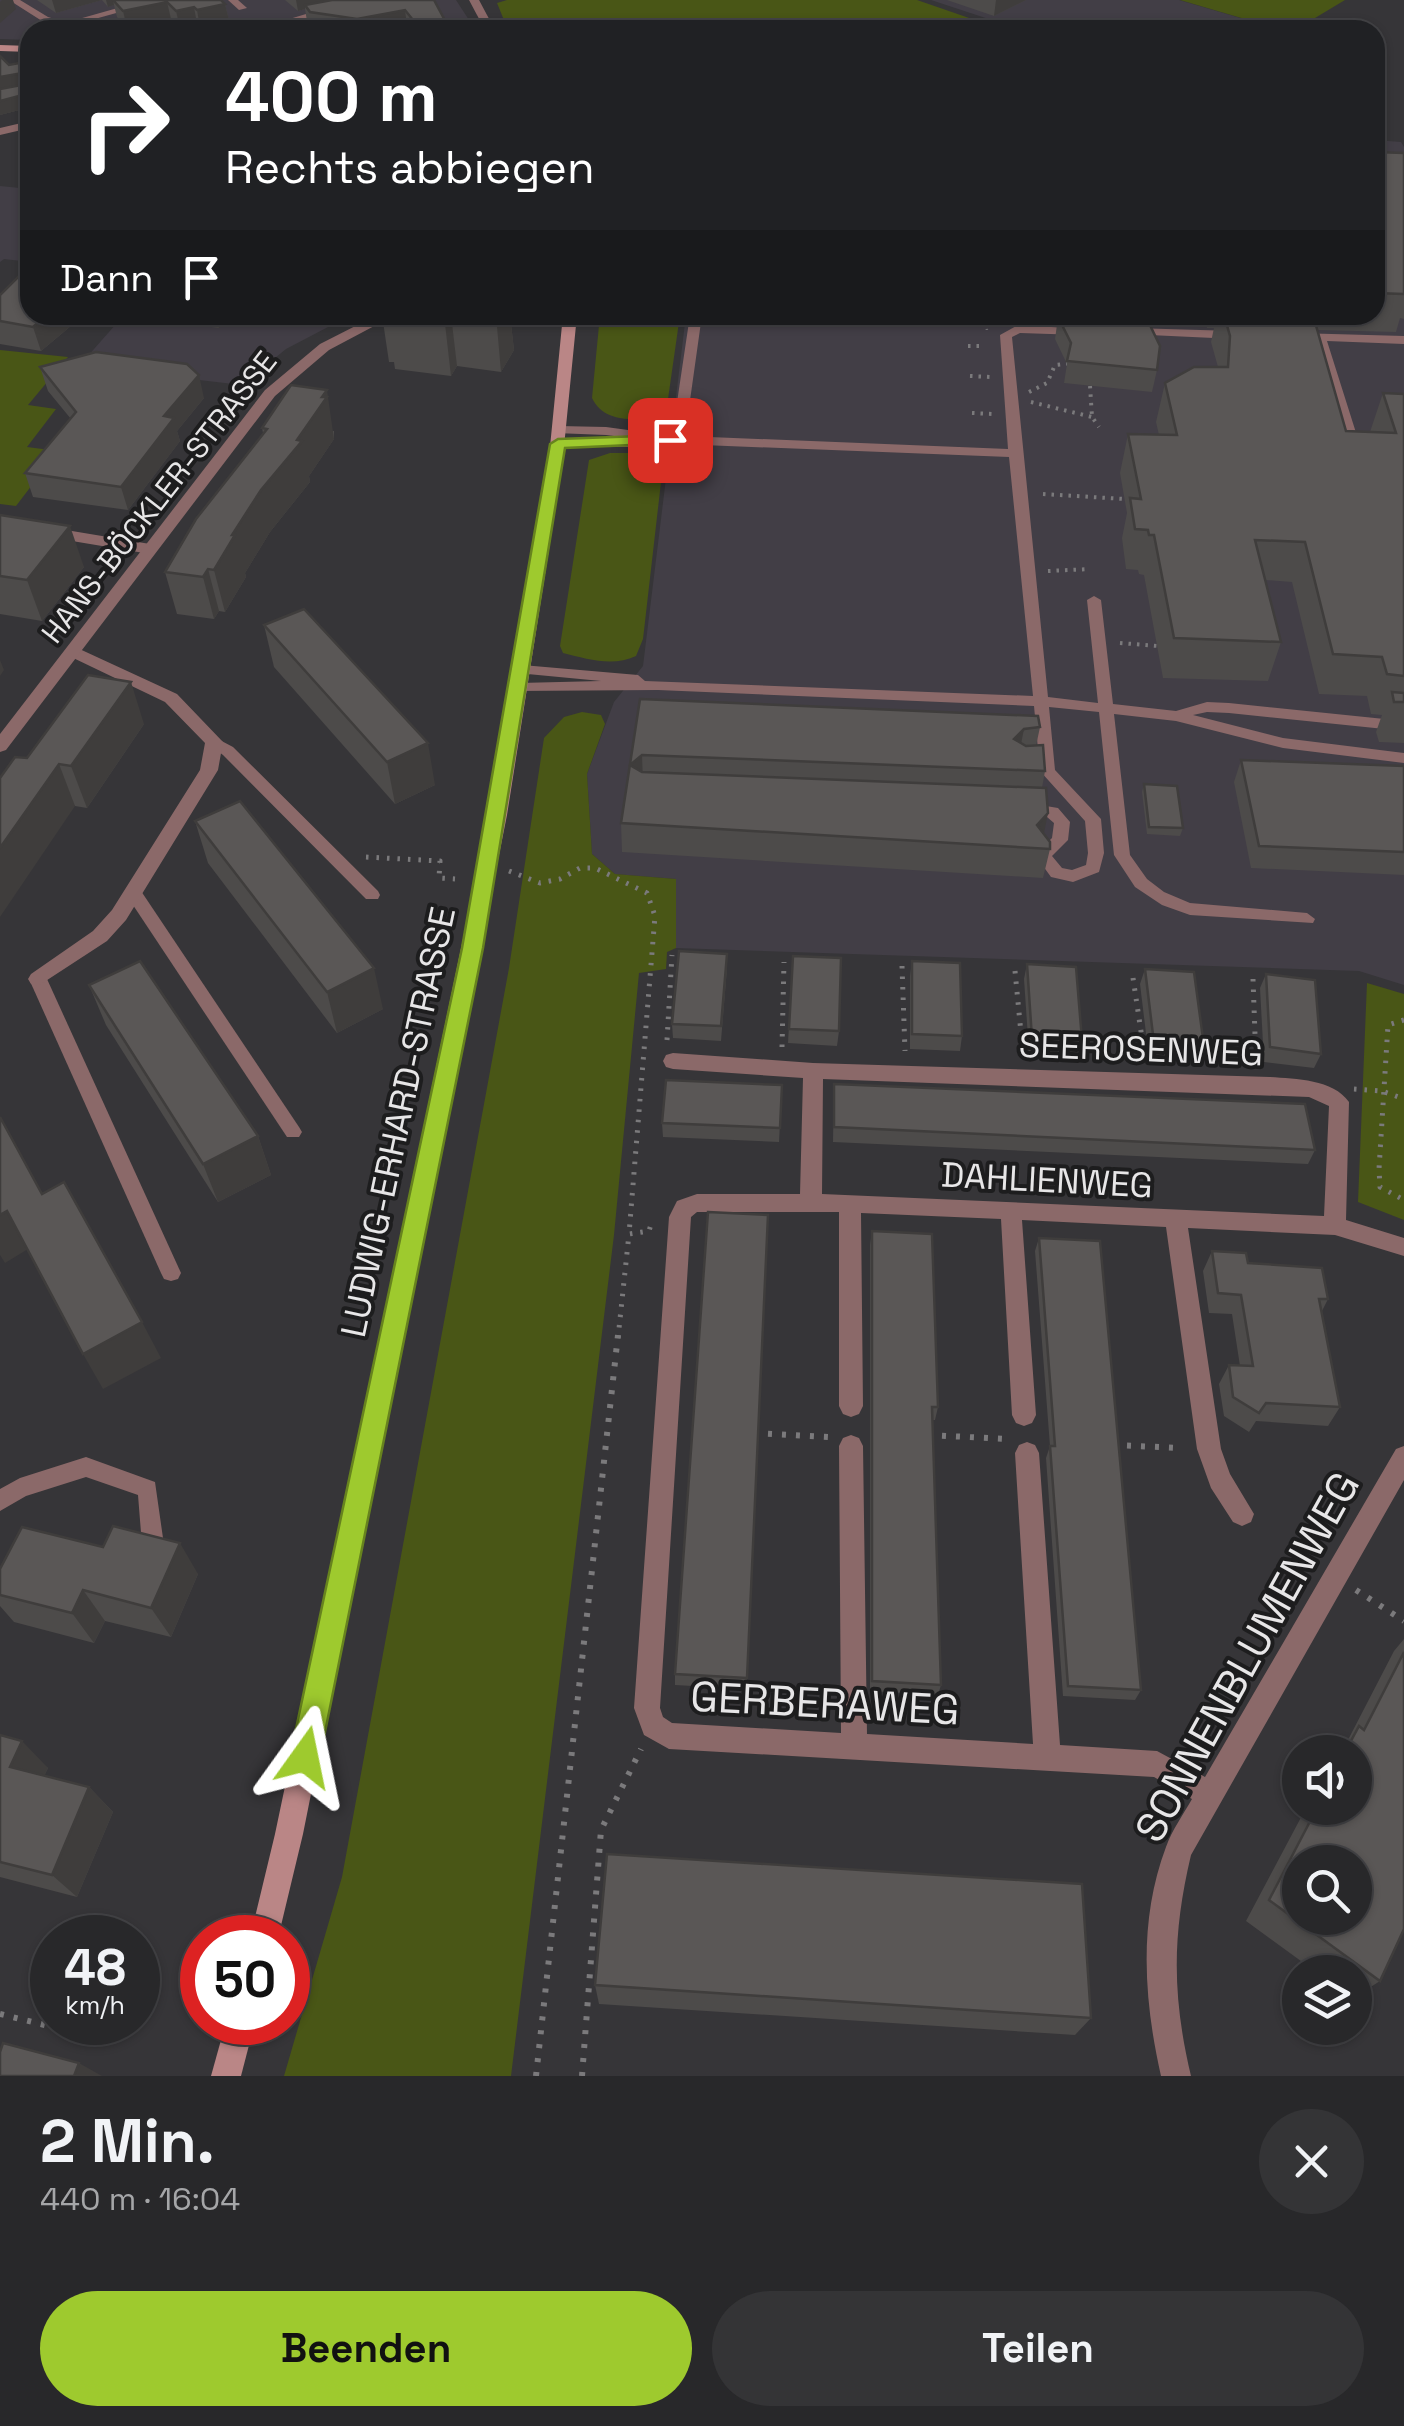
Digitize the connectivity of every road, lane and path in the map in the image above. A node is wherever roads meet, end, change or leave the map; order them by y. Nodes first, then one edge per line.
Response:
1 (14, 0) edge
2 (158, 0) edge
3 (233, 0) edge
4 (347, 6) edge
5 (242, 8) dead end
6 (44, 20) edge
7 (81, 20) edge
8 (293, 20) edge
9 (367, 325) edge
10 (569, 325) edge
11 (694, 325) edge
12 (986, 325) edge
13 (1094, 331) edge
14 (1113, 332) edge
15 (987, 335) dead end
16 (1245, 335) edge
17 (1282, 336) edge
18 (1320, 338) junction
19 (1404, 340) edge
20 (968, 346) dead end
21 (988, 346) dead end
22 (1076, 362) edge
23 (970, 376) dead end
24 (991, 377) dead end
25 (1090, 386) edge
26 (1012, 398) junction
27 (1032, 403) dead end
28 (1092, 417) junction
29 (1099, 427) dead end
30 (559, 437) junction
31 (1352, 439) edge
32 (674, 440) junction
33 (1015, 453) junction
34 (1020, 493) junction
35 (1124, 499) dead end
36 (0, 524) edge
37 (150, 549) junction
38 (1090, 570) dead end
39 (1028, 571) junction
40 (1094, 600) dead end
41 (1097, 642) junction
42 (1158, 646) dead end
43 (73, 651) junction
44 (520, 679) junction
45 (1039, 701) junction
46 (1103, 706) junction
47 (1176, 716) junction
48 (1404, 726) edge
49 (214, 742) junction
50 (0, 746) edge
51 (1404, 758) edge
52 (1004, 807) edge
53 (334, 855) junction
54 (509, 872) dead end
55 (455, 879) dead end
56 (133, 892) junction
57 (372, 895) dead end
58 (1307, 919) dead end
59 (672, 955) dead end
60 (784, 962) dead end
61 (902, 966) dead end
62 (1014, 971) dead end
63 (1133, 978) dead end
64 (38, 979) joint
65 (1253, 979) dead end
66 (1404, 1020) edge
67 (670, 1052) joint
68 (782, 1070) junction
69 (814, 1071) junction
70 (906, 1074) junction
71 (1025, 1077) junction
72 (1148, 1081) junction
73 (1256, 1084) junction
74 (1382, 1091) junction
75 (1326, 1093) junction
76 (1404, 1099) edge
77 (293, 1132) dead end
78 (1404, 1200) edge
79 (812, 1202) junction
80 (850, 1203) junction
81 (685, 1208) junction
82 (1011, 1212) junction
83 (1176, 1218) junction
84 (1335, 1226) junction
85 (628, 1234) junction
86 (1404, 1247) edge
87 (171, 1273) dead end
88 (852, 1406) dead end
89 (1024, 1414) dead end
90 (752, 1433) edge
91 (841, 1442) joint
92 (1027, 1453) dead end
93 (1404, 1457) edge
94 (0, 1501) edge
95 (1242, 1514) dead end
96 (153, 1545) edge
97 (1336, 1578) junction
98 (1404, 1621) edge
99 (653, 1726) junction
100 (854, 1744) junction
101 (1048, 1755) junction
102 (1209, 1794) junction
103 (269, 1915) edge
104 (0, 2014) edge
105 (30, 2021) edge
106 (235, 2045) edge
107 (226, 2076) edge
108 (536, 2076) edge
109 (582, 2076) edge
110 (1176, 2076) edge

1 - 6 lane
2 - 7 street
3 - 5 lane
4 - 8 lane
9 - 37 street, HANS-BÖCKLER-STRASSE
10 - 30 main road, LUDWIG-ERHARD-STRASSE
11 - 32 lane
12 - 15 path
13 - 26 lane
14 - 16 lane
17 - 18 lane
18 - 19 lane
18 - 31 lane
20 - 21 path
22 - 26 path
23 - 24 path
25 - 28 path
26 - 33 lane
27 - 28 path
28 - 29 path
30 - 32 lane
30 - 44 main road, LUDWIG-ERHARD-STRASSE
32 - 33 lane
33 - 34 lane
34 - 35 path
34 - 39 lane
36 - 37 street
37 - 43 street, HANS-BÖCKLER-STRASSE
38 - 39 path
39 - 45 lane
40 - 41 lane
41 - 42 path
41 - 46 lane
43 - 49 street
43 - 50 street, HANS-BÖCKLER-STRASSE
44 - 45 lane
44 - 103 main road, LUDWIG-ERHARD-STRASSE
45 - 46 lane
45 - 52 lane
46 - 47 lane
46 - 58 lane
47 - 48 lane
47 - 51 lane
49 - 53 lane
49 - 56 street
53 - 55 path
53 - 57 lane
54 - 85 path
56 - 64 street
56 - 77 lane
59 - 67 path
60 - 68 path
61 - 70 path
62 - 71 path
63 - 72 path
64 - 87 lane
65 - 73 path
66 - 74 path
67 - 68 street, SEEROSENWEG
68 - 69 street, SEEROSENWEG
69 - 70 street, SEEROSENWEG
69 - 79 street
70 - 71 street, SEEROSENWEG
71 - 72 street, SEEROSENWEG
72 - 73 street, SEEROSENWEG
73 - 75 street, SEEROSENWEG
74 - 75 path
74 - 76 path
74 - 78 path
75 - 84 street
79 - 80 street, DAHLIENWEG
79 - 81 street, DAHLIENWEG
80 - 82 street, DAHLIENWEG
80 - 88 street
81 - 85 path
81 - 99 street, GERBERAWEG
82 - 83 street, DAHLIENWEG
82 - 89 street
83 - 84 street, DAHLIENWEG
83 - 95 street
84 - 86 street, DAHLIENWEG
85 - 108 path
90 - 91 path
91 - 100 street
92 - 101 street
93 - 97 street, SONNENBLUMENWEG
94 - 96 lane
97 - 98 path
97 - 102 street, SONNENBLUMENWEG
99 - 100 street, GERBERAWEG
99 - 109 path
100 - 101 street, GERBERAWEG
101 - 102 street, GERBERAWEG
102 - 110 street, SONNENBLUMENWEG
104 - 105 path
106 - 107 main road

